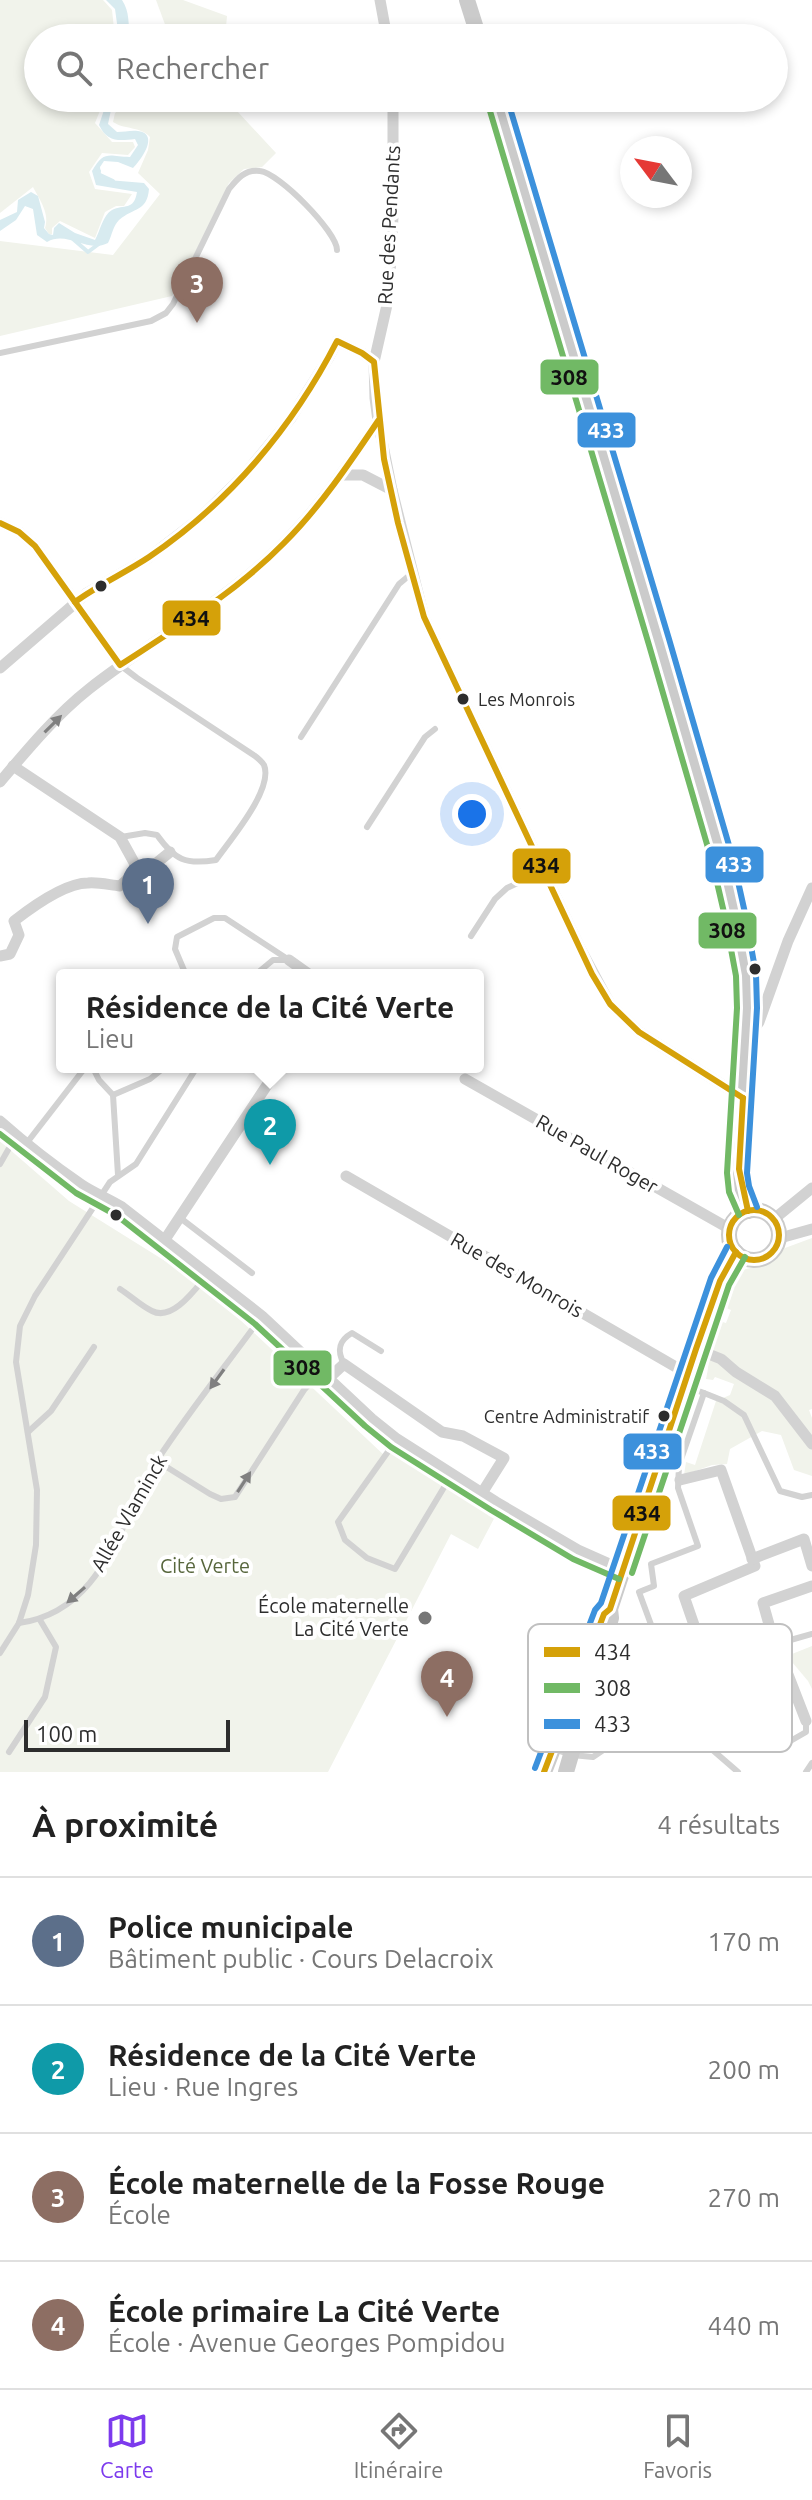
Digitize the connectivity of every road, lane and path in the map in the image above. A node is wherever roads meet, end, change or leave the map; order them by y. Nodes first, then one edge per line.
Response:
1 (380, 0) edge
2 (467, 0) edge
3 (384, 24) edge
4 (475, 24) edge
5 (393, 112) edge
6 (501, 112) edge
7 (337, 250) dead end
8 (0, 353) edge
9 (374, 362) junction
10 (378, 421) junction
11 (343, 475) junction
12 (392, 490) junction
13 (0, 523) edge
14 (411, 574) junction
15 (75, 602) junction
16 (120, 665) junction
17 (0, 668) edge
18 (435, 729) dead end
19 (301, 737) dead end
20 (13, 766) junction
21 (0, 782) edge
22 (367, 827) dead end
23 (120, 837) junction
24 (170, 852) junction
25 (136, 866) junction
26 (543, 871) junction
27 (812, 888) edge
28 (471, 936) dead end
29 (0, 956) edge
30 (289, 960) junction
31 (183, 969) edge
32 (262, 969) edge
33 (302, 969) edge
34 (746, 1040) junction
35 (80, 1073) edge
36 (96, 1073) edge
37 (158, 1073) edge
38 (193, 1073) edge
39 (275, 1073) edge
40 (465, 1079) dead end
41 (113, 1095) junction
42 (743, 1098) junction
43 (0, 1121) edge
44 (21, 1140) junction
45 (0, 1164) edge
46 (118, 1175) junction
47 (346, 1176) dead end
48 (812, 1189) edge
49 (103, 1195) junction
50 (748, 1211) junction
51 (179, 1217) junction
52 (774, 1219) junction
53 (730, 1229) junction
54 (812, 1229) edge
55 (780, 1238) junction
56 (164, 1241) junction
57 (736, 1252) junction
58 (252, 1273) dead end
59 (208, 1274) junction
60 (120, 1289) dead end
61 (262, 1316) junction
62 (94, 1347) dead end
63 (696, 1349) junction
64 (381, 1351) dead end
65 (344, 1364) junction
66 (325, 1374) junction
67 (686, 1380) junction
68 (704, 1393) junction
69 (28, 1432) junction
70 (397, 1439) junction
71 (812, 1444) edge
72 (157, 1461) junction
73 (452, 1474) junction
74 (680, 1480) junction
75 (482, 1493) junction
76 (812, 1495) edge
77 (752, 1559) junction
78 (812, 1566) edge
79 (623, 1570) junction
80 (812, 1586) edge
81 (610, 1609) junction
82 (40, 1620) junction
83 (19, 1623) junction
84 (600, 1624) edge
85 (609, 1624) edge
86 (651, 1624) edge
87 (694, 1624) edge
88 (769, 1624) edge
89 (812, 1634) edge
90 (792, 1640) edge
91 (0, 1653) edge
92 (792, 1685) edge
93 (806, 1721) joint
94 (792, 1740) edge
95 (9, 1752) dead end
96 (552, 1752) edge
97 (562, 1752) edge
98 (573, 1752) edge
99 (600, 1752) edge
100 (715, 1752) edge
101 (572, 1755) junction
102 (812, 1763) edge
103 (544, 1772) edge
104 (566, 1772) edge
105 (738, 1772) edge
106 (806, 1772) edge

1 - 3 street
2 - 4 street
5 - 9 street, Rue des Pendants
6 - 34 street
7 - 8 lane
9 - 10 street, Rue des Pendants
9 - 15 street
10 - 11 street
10 - 12 street, Rue des Pendants
11 - 12 street
11 - 16 street
12 - 14 street, Rue des Pendants
13 - 15 street
14 - 19 lane
14 - 26 street, Rue des Pendants
15 - 16 street
15 - 17 street
20 -> 16 street
16 - 24 lane
18 - 22 lane
20 - 21 street
20 - 23 street
23 - 24 lane
23 - 25 street
24 - 25 street
25 - 29 street
26 - 28 lane
26 - 42 street, Rue des Pendants
27 - 34 street
30 - 31 lane
30 - 32 lane
30 - 33 street
34 - 42 street
35 - 44 lane
36 - 41 lane
37 - 41 lane
38 - 46 lane
39 - 51 street
40 - 53 street, Rue Paul Roger
41 - 46 lane
42 - 50 street
43 - 44 street
44 - 45 lane
44 - 49 street
46 - 49 lane
47 - 67 street, Rue des Monrois
48 - 52 street
49 - 56 street
49 - 69 lane
50 - 52 street
50 - 53 street
51 - 56 street
51 - 58 lane
52 - 55 street
53 - 57 street
54 - 55 street
55 - 57 street
56 - 59 street
57 - 63 street
59 - 60 lane
59 - 61 street
61 - 66 street
61 -> 72 lane, Allée Vlaminck
62 - 69 lane
63 - 67 street
63 - 71 street
64 - 65 lane
65 - 66 street
65 - 75 street
66 - 70 street
72 -> 66 lane
67 - 68 lane
67 - 79 street
68 - 74 lane
68 - 76 lane
69 - 83 lane
70 - 73 street
70 - 73 lane
72 -> 82 lane, Allée Vlaminck
73 - 75 street
74 - 77 street
74 - 86 lane
75 - 79 street
77 - 78 street
77 - 87 street
79 - 81 street
80 - 88 street
81 - 84 street
81 - 85 street
82 - 83 lane, Allée Vlaminck
82 - 95 lane
83 - 91 lane
89 - 90 lane
92 - 93 street
93 - 94 lane
96 - 103 street
97 - 101 lane
98 - 101 street
99 - 101 lane
100 - 105 lane
101 - 104 street
102 - 106 lane

